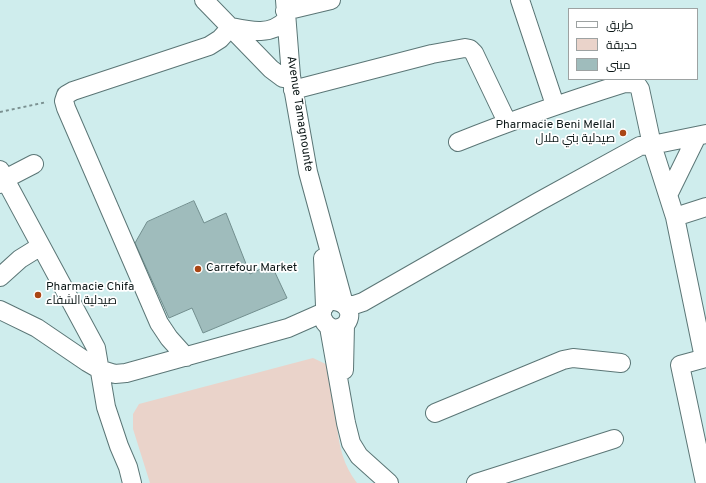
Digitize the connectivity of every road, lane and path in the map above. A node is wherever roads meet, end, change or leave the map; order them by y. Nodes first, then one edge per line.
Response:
1 (204, 0) edge
2 (331, 0) edge
3 (520, 0) edge
4 (285, 10) edge
5 (231, 27) junction
6 (292, 83) junction
7 (47, 102) dead end
8 (556, 105) junction
9 (0, 108) edge
10 (1, 112) edge
11 (506, 122) junction
12 (701, 135) edge
13 (458, 142) dead end
14 (658, 144) junction
15 (34, 164) dead end
16 (2, 178) edge
17 (672, 188) junction
18 (706, 207) edge
19 (675, 217) junction
20 (41, 246) junction
21 (0, 277) edge
22 (0, 310) edge
23 (336, 315) junction
24 (186, 357) junction
25 (705, 358) edge
26 (621, 363) dead end
27 (99, 369) junction
28 (435, 413) dead end
29 (614, 440) dead end
30 (132, 483) edge
31 (389, 483) edge
32 (476, 483) edge
33 (705, 483) edge

1 - 5 street
2 - 4 street
3 - 8 street
4 - 5 street
4 - 6 street, Avenue Tamagnounte
5 - 6 street
5 - 24 street
6 - 11 street
6 - 23 street, Avenue Tamagnounte
7 - 10 path
8 - 11 street
8 - 14 street
9 - 10 path
11 - 13 street
12 - 14 street
12 - 17 street
14 - 17 street
14 - 23 street
15 - 16 street
16 - 20 street
17 - 19 street
18 - 19 street
19 - 25 street
20 - 21 street
20 - 27 street
22 - 27 street
23 - 24 street
23 - 31 street, Avenue Tamagnounte
24 - 27 street
25 - 33 street
26 - 28 street
27 - 30 street
29 - 32 street

